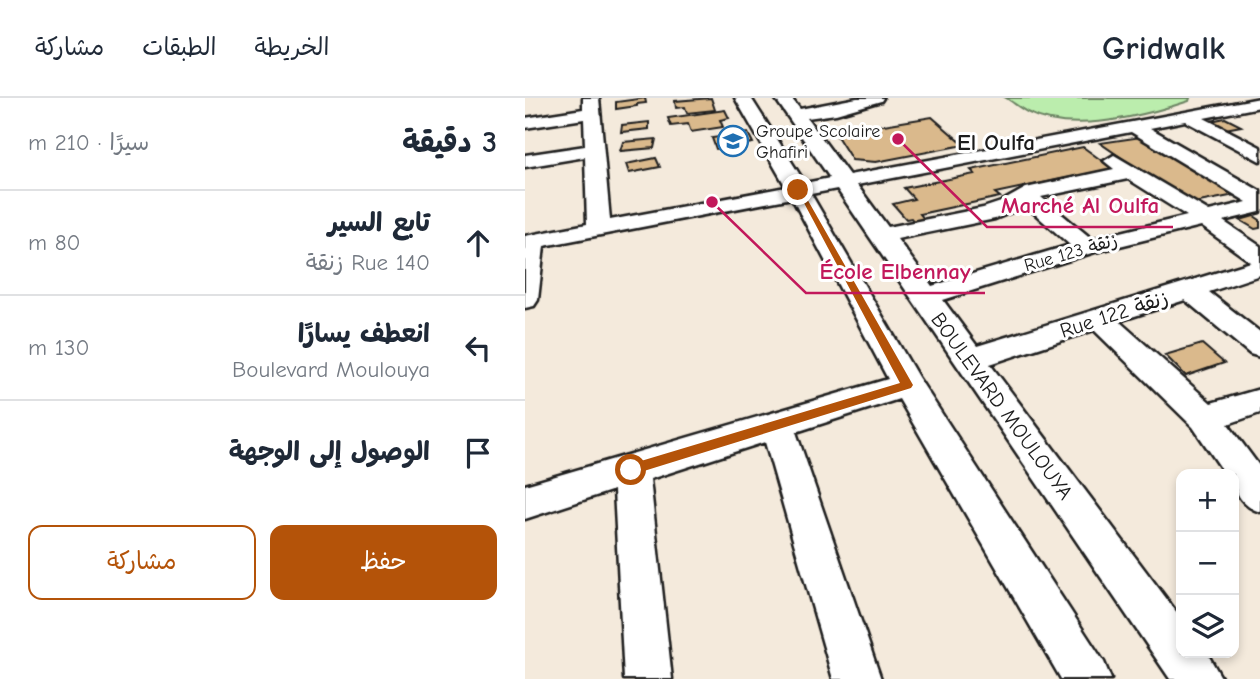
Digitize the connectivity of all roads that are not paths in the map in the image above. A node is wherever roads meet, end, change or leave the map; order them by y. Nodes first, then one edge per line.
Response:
1 (743, 98) edge
2 (783, 98) edge
3 (874, 98) edge
4 (1213, 98) edge
5 (1260, 102) edge
6 (591, 105) edge
7 (1232, 107) junction
8 (796, 115) junction
9 (1188, 116) junction
10 (1260, 120) edge
11 (525, 123) edge
12 (1133, 126) junction
13 (1078, 136) junction
14 (596, 150) junction
15 (1260, 155) edge
16 (525, 162) edge
17 (1131, 172) junction
18 (845, 181) junction
19 (798, 190) junction
20 (1028, 197) junction
21 (1260, 202) edge
22 (1205, 218) junction
23 (599, 229) junction
24 (879, 236) junction
25 (529, 242) edge
26 (1087, 247) junction
27 (1260, 257) edge
28 (1260, 267) edge
29 (1197, 288) junction
30 (924, 297) junction
31 (525, 300) edge
32 (1100, 319) junction
33 (1260, 331) edge
34 (1260, 347) edge
35 (968, 360) junction
36 (907, 385) junction
37 (1260, 401) edge
38 (1205, 418) junction
39 (777, 425) junction
40 (631, 470) junction
41 (1260, 496) edge
42 (525, 502) edge
43 (648, 679) edge
44 (857, 679) edge
45 (1087, 679) edge
46 (1198, 679) edge

1 - 19 street
2 - 8 street, BOULEVARD MOULOUYA
3 - 8 street
4 - 7 street
5 - 7 street
6 - 11 street
6 - 14 street
7 - 9 street
7 - 10 street
8 - 18 street, BOULEVARD MOULOUYA
9 - 12 street
9 - 15 street
12 - 13 street
12 - 21 street
13 - 17 street
13 - 18 street
14 - 16 street
14 - 23 street
17 - 20 street
17 - 22 street
18 - 19 street
18 - 24 street, BOULEVARD MOULOUYA
19 - 23 street
19 - 36 street
20 - 24 street
20 - 26 street
21 - 22 street, Rue 123 زنقة
22 - 26 street, Rue 123 زنقة
22 - 27 street
23 - 25 street
24 - 30 street, BOULEVARD MOULOUYA
25 - 31 street
26 - 30 street, Rue 123 زنقة
28 - 29 street, Rue 122 زنقة
29 - 32 street, Rue 122 زنقة
29 - 33 street
29 - 34 street
30 - 35 street, BOULEVARD MOULOUYA
32 - 35 street, Rue 122 زنقة
32 - 38 street
35 - 46 street, BOULEVARD MOULOUYA
36 - 39 street
36 - 45 street
37 - 38 street
38 - 41 street
39 - 40 street
39 - 44 street
40 - 42 street
40 - 43 street

